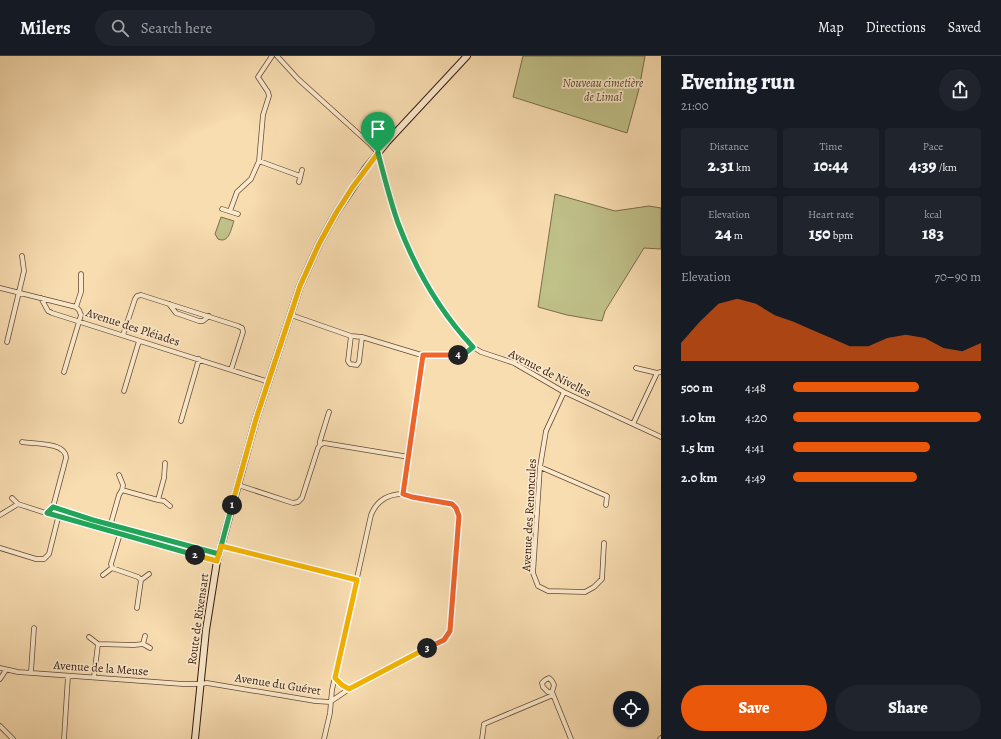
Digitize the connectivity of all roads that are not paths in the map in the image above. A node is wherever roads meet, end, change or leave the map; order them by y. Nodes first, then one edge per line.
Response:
1 (272, 56) edge
2 (277, 56) edge
3 (467, 56) edge
4 (378, 153) junction
5 (259, 161) junction
6 (302, 170) dead end
7 (300, 176) junction
8 (299, 182) dead end
9 (222, 209) dead end
10 (230, 211) junction
11 (238, 214) dead end
12 (22, 256) dead end
13 (81, 274) dead end
14 (0, 288) edge
15 (18, 292) junction
16 (41, 298) junction
17 (169, 304) junction
18 (76, 308) junction
19 (291, 315) junction
20 (209, 316) junction
21 (78, 322) junction
22 (124, 335) junction
23 (351, 336) junction
24 (362, 337) junction
25 (139, 341) junction
26 (7, 342) dead end
27 (473, 347) junction
28 (423, 355) junction
29 (199, 359) junction
30 (636, 368) dead end
31 (231, 370) junction
32 (64, 372) dead end
33 (659, 373) edge
34 (269, 382) junction
35 (124, 391) dead end
36 (564, 392) junction
37 (329, 412) dead end
38 (180, 421) dead end
39 (633, 424) junction
40 (661, 437) edge
41 (22, 442) dead end
42 (320, 445) junction
43 (409, 457) junction
44 (165, 463) dead end
45 (540, 467) junction
46 (119, 476) dead end
47 (238, 485) junction
48 (122, 490) junction
49 (403, 494) junction
50 (12, 498) dead end
51 (158, 500) junction
52 (18, 504) junction
53 (606, 505) dead end
54 (170, 506) dead end
55 (53, 507) junction
56 (60, 510) junction
57 (47, 513) junction
58 (0, 515) edge
59 (58, 517) junction
60 (111, 524) junction
61 (122, 527) junction
62 (109, 530) junction
63 (120, 534) junction
64 (604, 543) dead end
65 (221, 546) junction
66 (0, 548) edge
67 (219, 554) junction
68 (217, 561) junction
69 (112, 568) junction
70 (149, 574) dead end
71 (103, 575) dead end
72 (141, 580) junction
73 (357, 580) junction
74 (137, 608) dead end
75 (34, 628) dead end
76 (145, 636) dead end
77 (90, 637) dead end
78 (98, 644) junction
79 (143, 644) junction
80 (150, 648) dead end
81 (0, 668) edge
82 (6, 670) junction
83 (31, 672) junction
84 (68, 676) junction
85 (94, 677) junction
86 (335, 678) junction
87 (0, 679) edge
88 (201, 684) junction
89 (349, 689) junction
90 (330, 702) junction
91 (0, 726) edge
92 (13, 739) edge
93 (64, 739) edge
94 (195, 739) edge
95 (324, 739) edge
96 (482, 739) edge
97 (571, 739) edge

1 - 5 street
2 - 4 street, Avenue de Nivelles
3 - 4 street, Route de Rixensart
4 - 19 street, Route de Rixensart
4 - 27 street, Avenue de Nivelles
5 - 7 street
5 - 10 street
6 - 7 street
7 - 8 street
9 - 10 street
10 - 11 street
12 - 15 street
13 - 18 street
14 - 15 street, Avenue des Pléiades
15 - 16 street, Avenue des Pléiades
15 - 26 street
16 - 18 street, Avenue des Pléiades
16 - 21 street
17 - 20 street
17 - 20 street
17 - 22 street
18 - 21 street, Avenue des Pléiades
19 - 23 street
19 - 34 street, Route de Rixensart
20 - 31 street
21 - 22 street, Avenue des Pléiades
21 - 32 street
22 - 25 street, Avenue des Pléiades
23 - 24 street
23 - 24 street
24 - 28 street
25 - 29 street, Avenue des Pléiades
25 - 35 street
27 - 28 street
27 - 36 street, Avenue de Nivelles
28 - 43 street
29 - 31 street, Avenue des Pléiades
29 - 38 street
30 - 33 street
31 - 34 street, Avenue des Pléiades
33 - 39 street
34 - 47 street, Route de Rixensart
36 - 39 street, Avenue de Nivelles
36 - 45 street, Avenue des Renoncules
37 - 42 street
39 - 40 street, Avenue de Nivelles
41 - 55 street
42 - 43 street
42 - 47 street
43 - 49 street
44 - 51 street
45 - 53 street
45 - 64 street, Avenue des Renoncules
46 - 48 street
47 - 65 street, Route de Rixensart
48 - 51 street
48 - 60 street
49 - 73 street
49 - 89 street, Avenue du Guéret
50 - 52 street
51 - 54 street
52 - 57 street
52 - 58 street
55 - 56 street
55 - 57 street
56 - 59 street
56 - 60 street
57 - 59 street
59 - 62 street
59 - 66 street
60 - 61 street
60 - 62 street
61 - 63 street
61 - 67 street
62 - 63 street
63 - 68 street
63 - 69 street
65 - 67 street, Route de Rixensart
65 - 73 street
67 - 68 street, Route de Rixensart
68 - 88 street, Route de Rixensart
69 - 71 street
69 - 72 street
70 - 72 street
72 - 74 street
73 - 86 street
75 - 83 street
76 - 79 street
77 - 78 street
78 - 79 street
78 - 85 street
79 - 80 street
81 - 82 street, Avenue de la Meuse
82 - 83 street, Avenue de la Meuse
82 - 87 street
83 - 84 street, Avenue de la Meuse
84 - 85 street, Avenue de la Meuse
84 - 93 street
85 - 88 street, Avenue de la Meuse
86 - 89 street, Avenue du Guéret
86 - 90 street
88 - 90 street, Avenue du Guéret
88 - 94 street, Route de Rixensart
89 - 90 street, Avenue du Guéret
90 - 95 street
91 - 92 street
96 - 97 street

